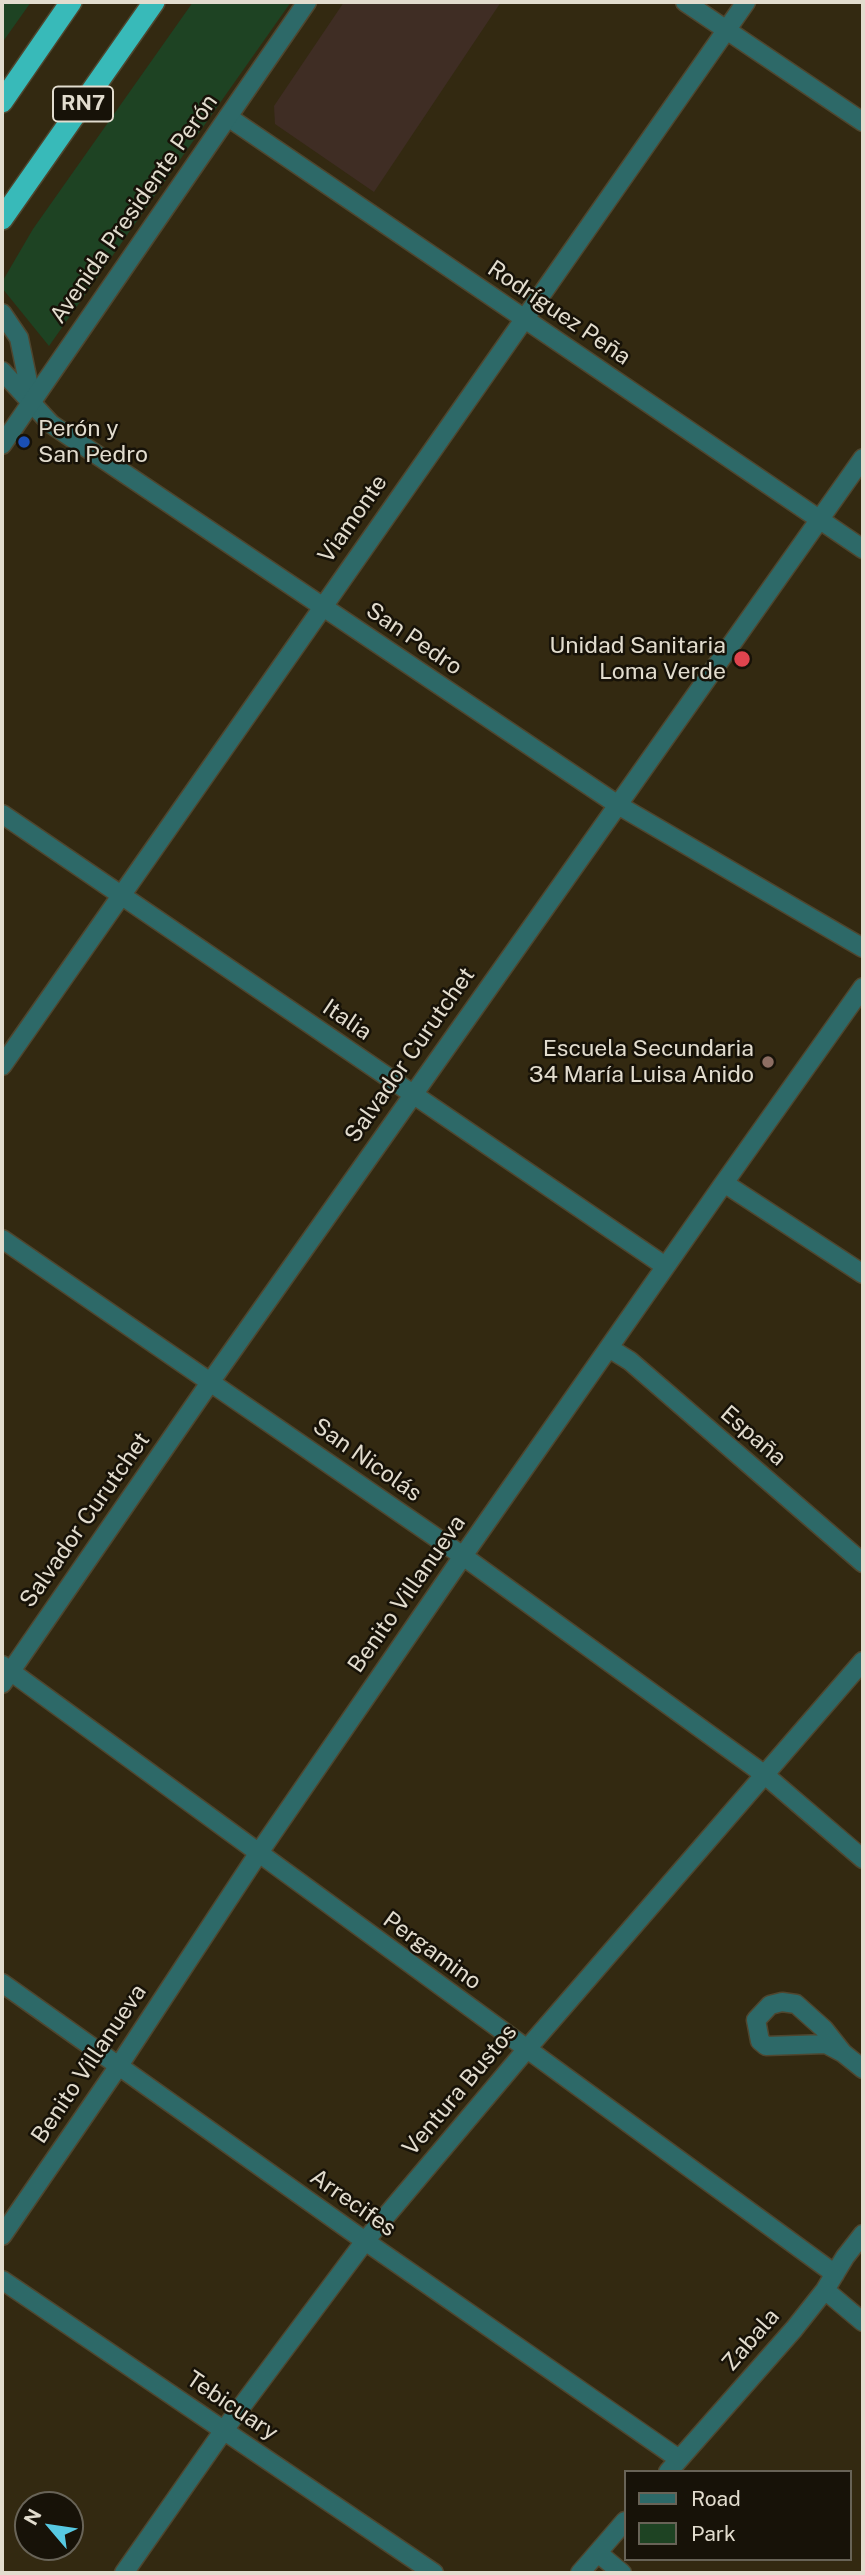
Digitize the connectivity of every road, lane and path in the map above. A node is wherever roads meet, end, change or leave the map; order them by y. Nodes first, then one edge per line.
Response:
1 (71, 2) edge
2 (154, 2) edge
3 (307, 2) edge
4 (685, 2) edge
5 (746, 2) edge
6 (726, 30) junction
7 (2, 102) edge
8 (228, 117) junction
9 (863, 122) edge
10 (6, 212) edge
11 (2, 313) edge
12 (524, 319) junction
13 (2, 371) edge
14 (32, 401) junction
15 (2, 445) edge
16 (863, 458) edge
17 (818, 521) junction
18 (863, 550) edge
19 (322, 606) junction
20 (618, 805) junction
21 (2, 814) edge
22 (120, 895) junction
23 (863, 948) edge
24 (863, 987) edge
25 (2, 1066) edge
26 (413, 1094) junction
27 (724, 1182) junction
28 (2, 1239) edge
29 (665, 1266) junction
30 (863, 1274) edge
31 (609, 1348) junction
32 (211, 1381) junction
33 (463, 1556) junction
34 (863, 1563) edge
35 (863, 1661) edge
36 (5, 1674) edge
37 (765, 1775) junction
38 (258, 1854) junction
39 (863, 1859) edge
40 (2, 1983) edge
41 (526, 2050) junction
42 (843, 2053) junction
43 (118, 2067) junction
44 (863, 2069) edge
45 (863, 2234) edge
46 (2, 2236) edge
47 (365, 2241) junction
48 (835, 2274) junction
49 (2, 2280) edge
50 (825, 2290) junction
51 (863, 2322) edge
52 (224, 2430) junction
53 (673, 2466) edge
54 (624, 2522) edge
55 (598, 2553) junction
56 (124, 2573) edge
57 (434, 2573) edge
58 (580, 2573) edge
59 (622, 2573) edge

1 - 7 highway, RN7
2 - 10 highway, RN7
3 - 8 street, Avenida Presidente Perón
4 - 6 street
5 - 6 street, Viamonte
6 - 9 street
6 - 12 street, Viamonte
8 - 12 street, Rodríguez Peña
8 - 14 street, Avenida Presidente Perón
11 - 14 street
12 - 17 street, Rodríguez Peña
12 - 19 street, Viamonte
13 - 14 street, San Pedro
14 - 15 street, Avenida Presidente Perón
14 - 19 street, San Pedro
16 - 17 street, Salvador Curutchet
17 - 18 street, Rodríguez Peña
17 - 20 street, Salvador Curutchet
19 - 20 street, San Pedro
19 - 22 street, Viamonte
20 - 23 street, San Pedro
20 - 26 street, Salvador Curutchet
21 - 22 street, Italia
22 - 25 street, Viamonte
22 - 26 street, Italia
24 - 27 street, Benito Villanueva
26 - 29 street, Italia
26 - 32 street, Salvador Curutchet
27 - 29 street, Benito Villanueva
27 - 30 street
28 - 32 street, San Nicolás
29 - 31 street, Benito Villanueva
31 - 33 street, Benito Villanueva
31 - 34 street, España
32 - 33 street, San Nicolás
32 - 36 street, Salvador Curutchet
33 - 37 street, San Nicolás
33 - 38 street, Benito Villanueva
35 - 37 street, Ventura Bustos
36 - 38 street, Pergamino
37 - 39 street, San Nicolás
37 - 41 street, Ventura Bustos
38 - 41 street, Pergamino
38 - 43 street, Benito Villanueva
40 - 43 street, Arrecifes
41 - 47 street, Ventura Bustos
41 - 48 street, Pergamino
42 - 42 street
42 - 44 street
43 - 46 street, Benito Villanueva
43 - 47 street, Arrecifes
45 - 48 street, Zabala
47 - 52 street, Ventura Bustos
47 - 53 street, Arrecifes
48 - 50 street, Zabala
49 - 52 street, Tebicuary
50 - 51 street
50 - 53 street, Zabala
52 - 56 street, Ventura Bustos
52 - 57 street, Tebicuary
54 - 55 street
55 - 58 street
55 - 59 street

